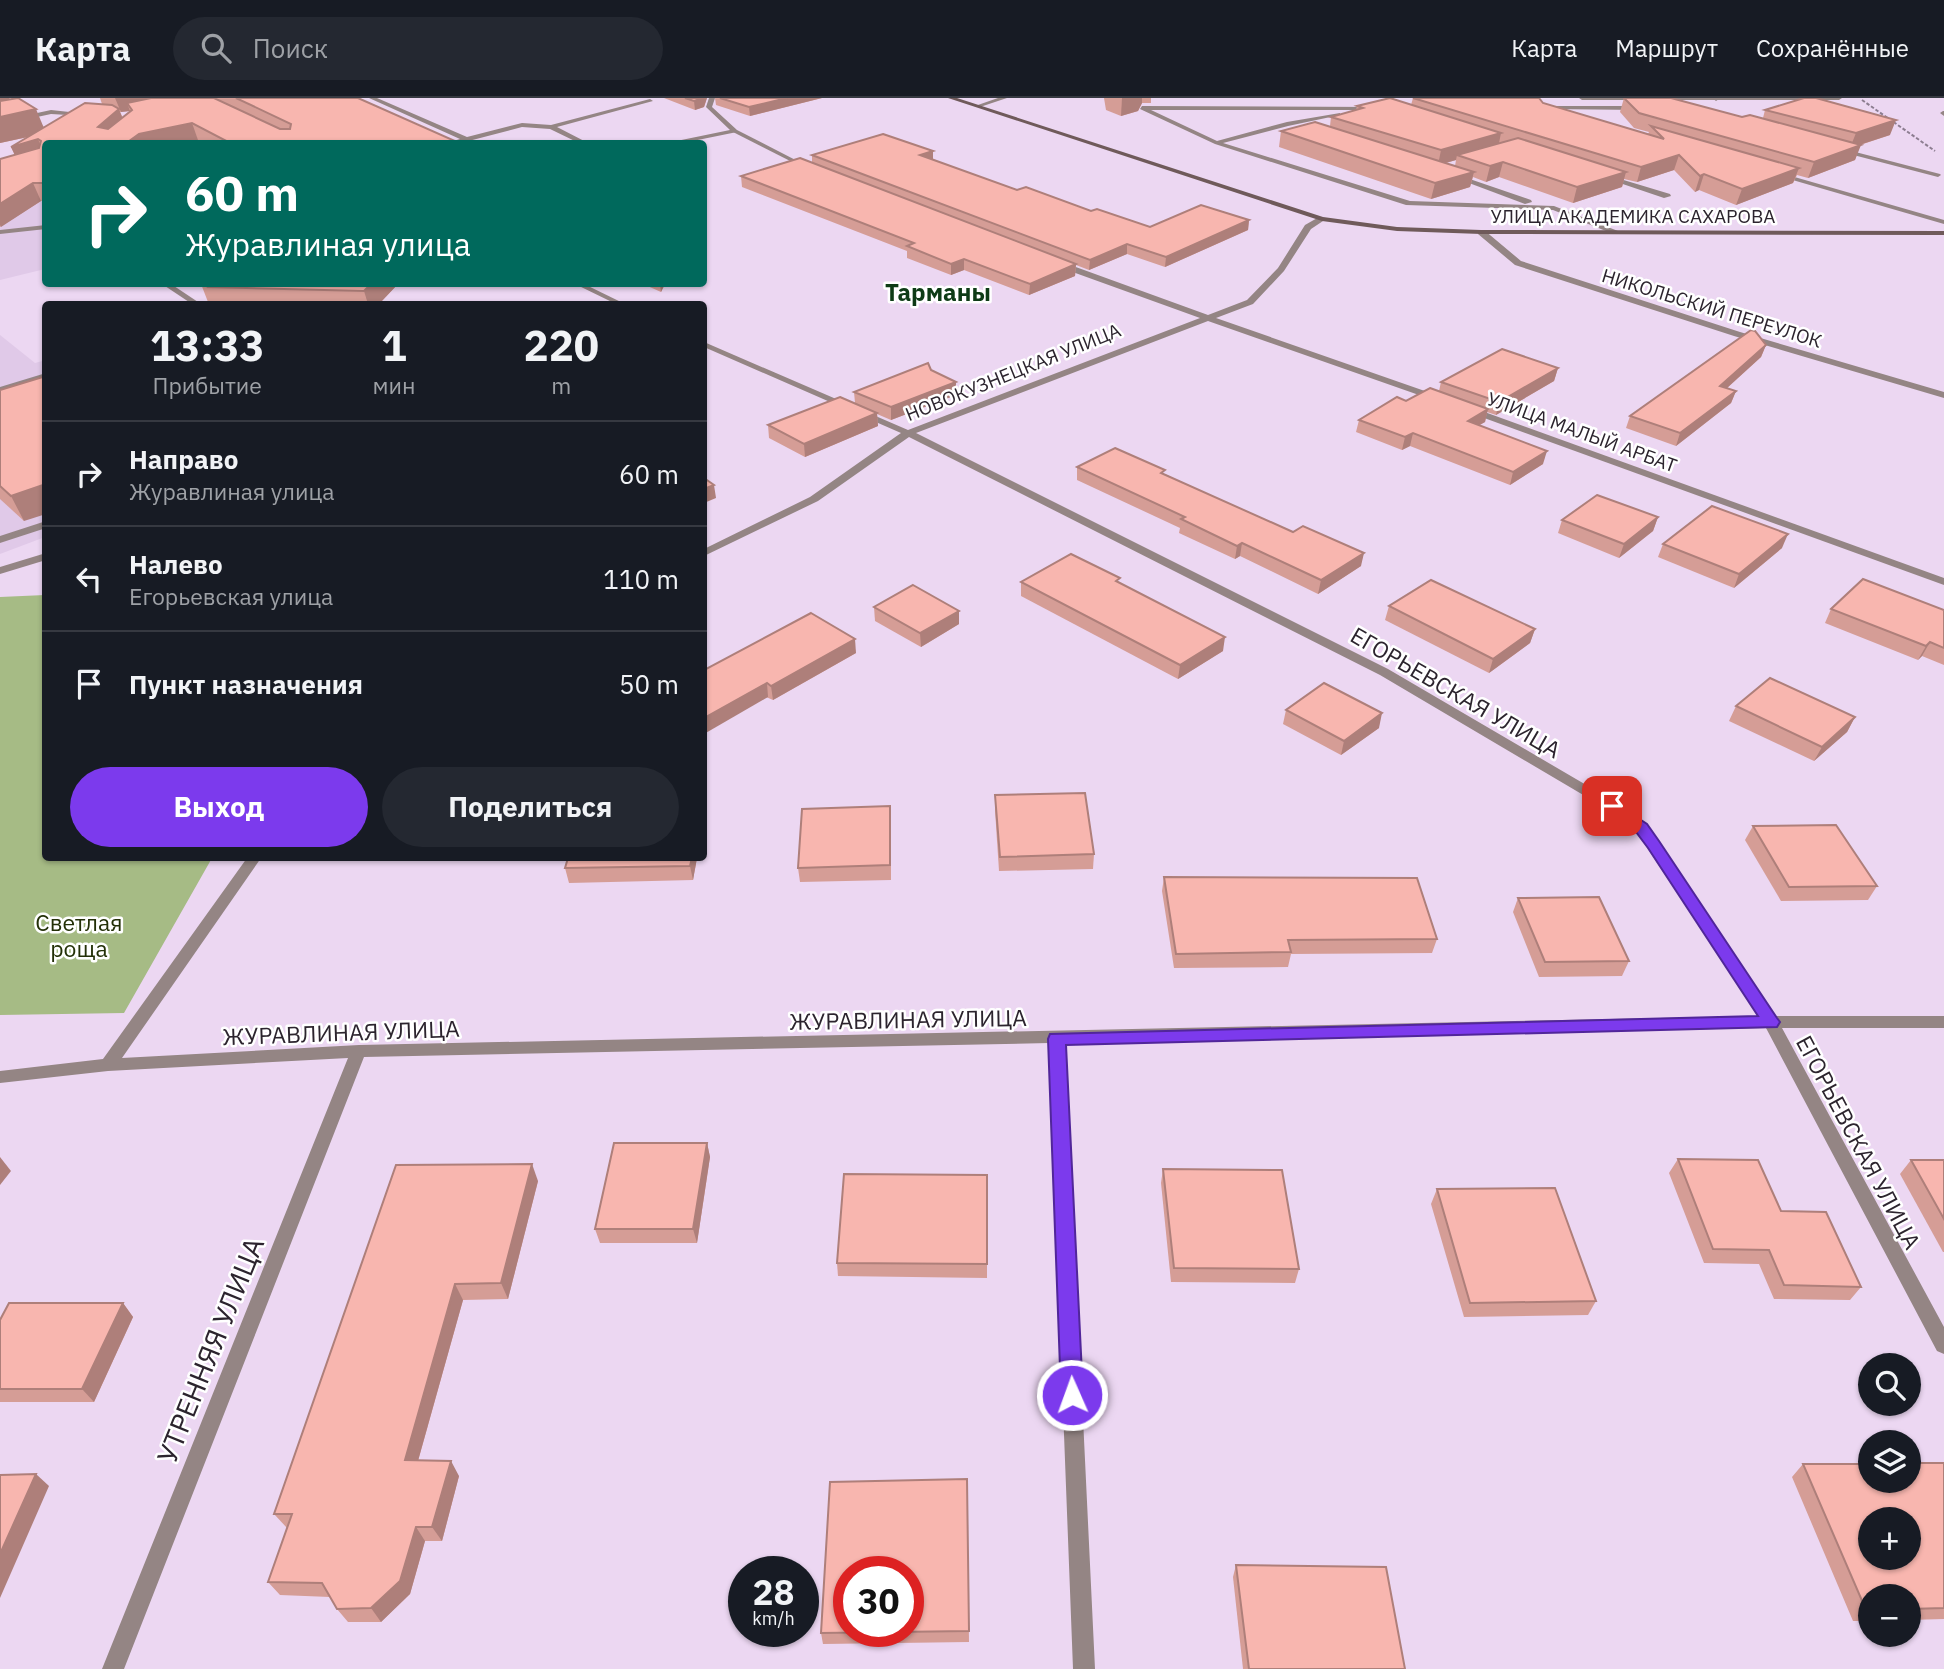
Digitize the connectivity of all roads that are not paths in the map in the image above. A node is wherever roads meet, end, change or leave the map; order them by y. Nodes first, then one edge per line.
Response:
1 (372, 98) edge
2 (712, 98) edge
3 (951, 98) edge
4 (1004, 98) edge
5 (1582, 98) edge
6 (1716, 98) edge
7 (1839, 98) edge
8 (650, 101) dead end
9 (978, 106) junction
10 (1376, 108) junction
11 (1537, 108) edge
12 (1550, 108) junction
13 (1654, 108) edge
14 (1389, 109) edge
15 (98, 115) edge
16 (1588, 119) edge
17 (0, 122) edge
18 (1287, 124) junction
19 (551, 127) junction
20 (735, 131) junction
21 (1312, 131) edge
22 (466, 139) junction
23 (462, 140) edge
24 (579, 140) edge
25 (687, 140) edge
26 (1217, 143) junction
27 (1830, 148) edge
28 (812, 170) edge
29 (1768, 171) edge
30 (1451, 174) edge
31 (1938, 175) dead end
32 (1603, 176) edge
33 (1667, 196) dead end
34 (1539, 206) junction
35 (1322, 219) junction
36 (1944, 222) edge
37 (42, 227) edge
38 (1614, 231) junction
39 (0, 232) edge
40 (1481, 232) junction
41 (1944, 233) edge
42 (1053, 262) edge
43 (171, 287) edge
44 (585, 287) edge
45 (192, 301) edge
46 (615, 301) edge
47 (1207, 318) junction
48 (707, 345) edge
49 (42, 377) edge
50 (0, 390) edge
51 (1944, 395) edge
52 (1449, 402) edge
53 (1462, 407) edge
54 (908, 433) junction
55 (42, 525) edge
56 (0, 540) edge
57 (707, 552) edge
58 (42, 557) edge
59 (0, 571) edge
60 (1944, 582) edge
61 (252, 861) edge
62 (1771, 1022) junction
63 (1944, 1022) edge
64 (1056, 1039) junction
65 (359, 1051) junction
66 (108, 1065) junction
67 (0, 1077) edge
68 (1944, 1345) edge
69 (113, 1669) edge
70 (1084, 1669) edge

1 - 22 street
2 - 20 street
3 - 9 street, УЛИЦА АКАДЕМИКА САХАРОВА
4 - 9 street
5 - 6 street
6 - 7 street
8 - 19 street
9 - 35 street, УЛИЦА АКАДЕМИКА САХАРОВА
10 - 14 street
10 - 18 street
10 - 26 street
11 - 12 street
12 - 13 street
12 - 16 street
15 - 17 street
18 - 21 street
18 - 26 street
19 - 22 street
19 - 24 street
20 - 25 street
20 - 28 street
22 - 23 street
26 - 34 street
27 - 31 street
29 - 36 street
30 - 34 street
32 - 33 street
34 - 38 street
35 - 40 street, УЛИЦА АКАДЕМИКА САХАРОВА
35 - 47 street, НОВОКУЗНЕЦКАЯ УЛИЦА
37 - 39 street
38 - 40 street, УЛИЦА АКАДЕМИКА САХАРОВА
38 - 41 street, УЛИЦА АКАДЕМИКА САХАРОВА
40 - 51 street, НИКОЛЬСКИЙ ПЕРЕУЛОК
42 - 47 street
43 - 45 street
44 - 46 street
47 - 52 street
47 - 54 street, НОВОКУЗНЕЦКАЯ УЛИЦА
48 - 54 street, ЕГОРЬЕВСКАЯ УЛИЦА
49 - 50 street
53 - 60 street, УЛИЦА МАЛЫЙ АРБАТ
54 - 57 street, НОВОКУЗНЕЦКАЯ УЛИЦА
54 - 62 street, ЕГОРЬЕВСКАЯ УЛИЦА
55 - 56 street
58 - 59 street
61 - 66 street
62 - 63 street, ЖУРАВЛИНАЯ УЛИЦА
62 - 64 street, ЖУРАВЛИНАЯ УЛИЦА
62 - 68 street, ЕГОРЬЕВСКАЯ УЛИЦА
64 - 65 street, ЖУРАВЛИНАЯ УЛИЦА
64 - 70 street
65 - 66 street, ЖУРАВЛИНАЯ УЛИЦА
65 - 69 street, УТРЕННЯЯ УЛИЦА
66 - 67 street, ЖУРАВЛИНАЯ УЛИЦА

